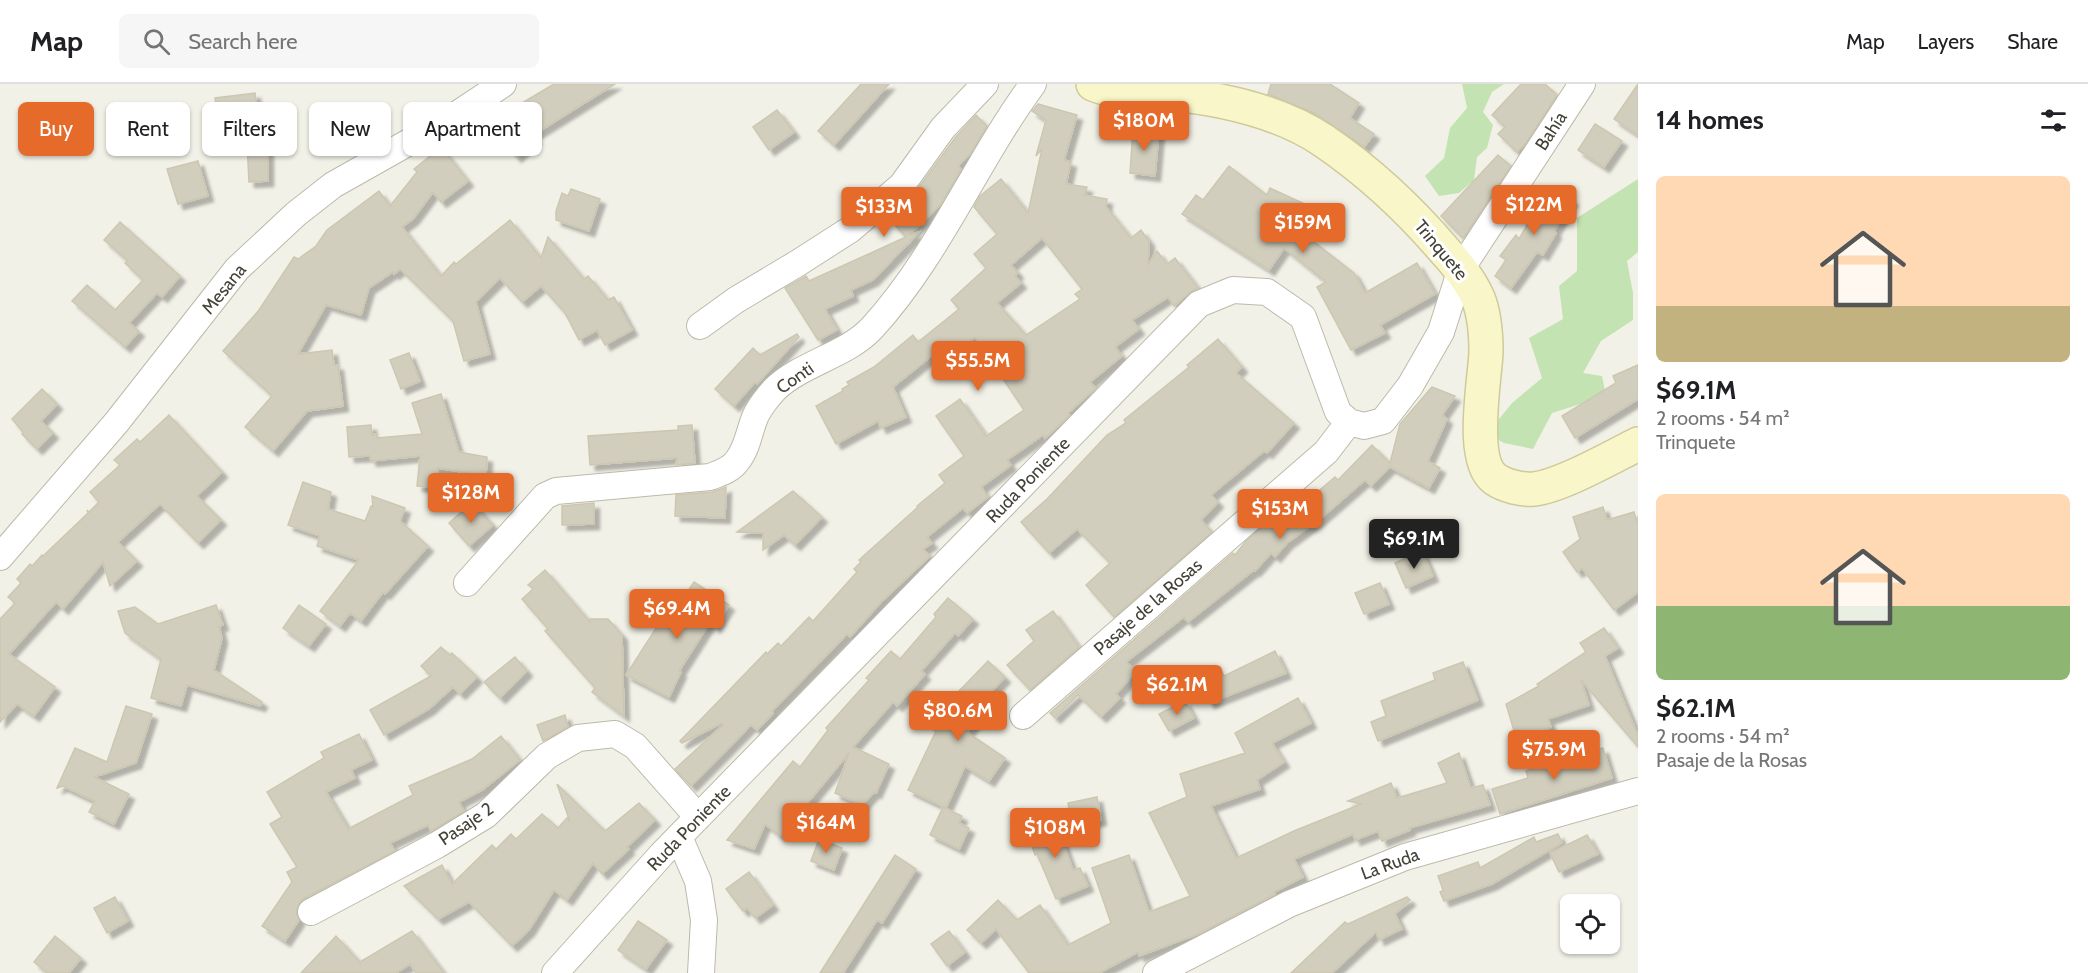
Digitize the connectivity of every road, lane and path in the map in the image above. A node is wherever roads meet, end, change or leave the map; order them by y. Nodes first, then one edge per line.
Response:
1 (503, 84) edge
2 (985, 84) edge
3 (1033, 84) edge
4 (1093, 84) edge
5 (1582, 84) edge
6 (1461, 269) junction
7 (700, 326) dead end
8 (1349, 422) junction
9 (1638, 444) edge
10 (0, 557) edge
11 (467, 583) dead end
12 (1023, 716) dead end
13 (1638, 791) edge
14 (698, 817) junction
15 (679, 837) junction
16 (311, 912) dead end
17 (555, 973) edge
18 (701, 973) edge
19 (1156, 973) edge

1 - 10 street, Mesana
2 - 7 street
3 - 11 street, Conti
4 - 6 street, Trinquete
5 - 6 street, Bahía
6 - 8 street
6 - 9 street, Trinquete
8 - 12 street, Pasaje de la Rosas
8 - 14 street, Ruda Poniente
13 - 19 street, La Ruda
14 - 15 street, Ruda Poniente
14 - 16 street, Pasaje 2
15 - 17 street, Ruda Poniente
15 - 18 street

